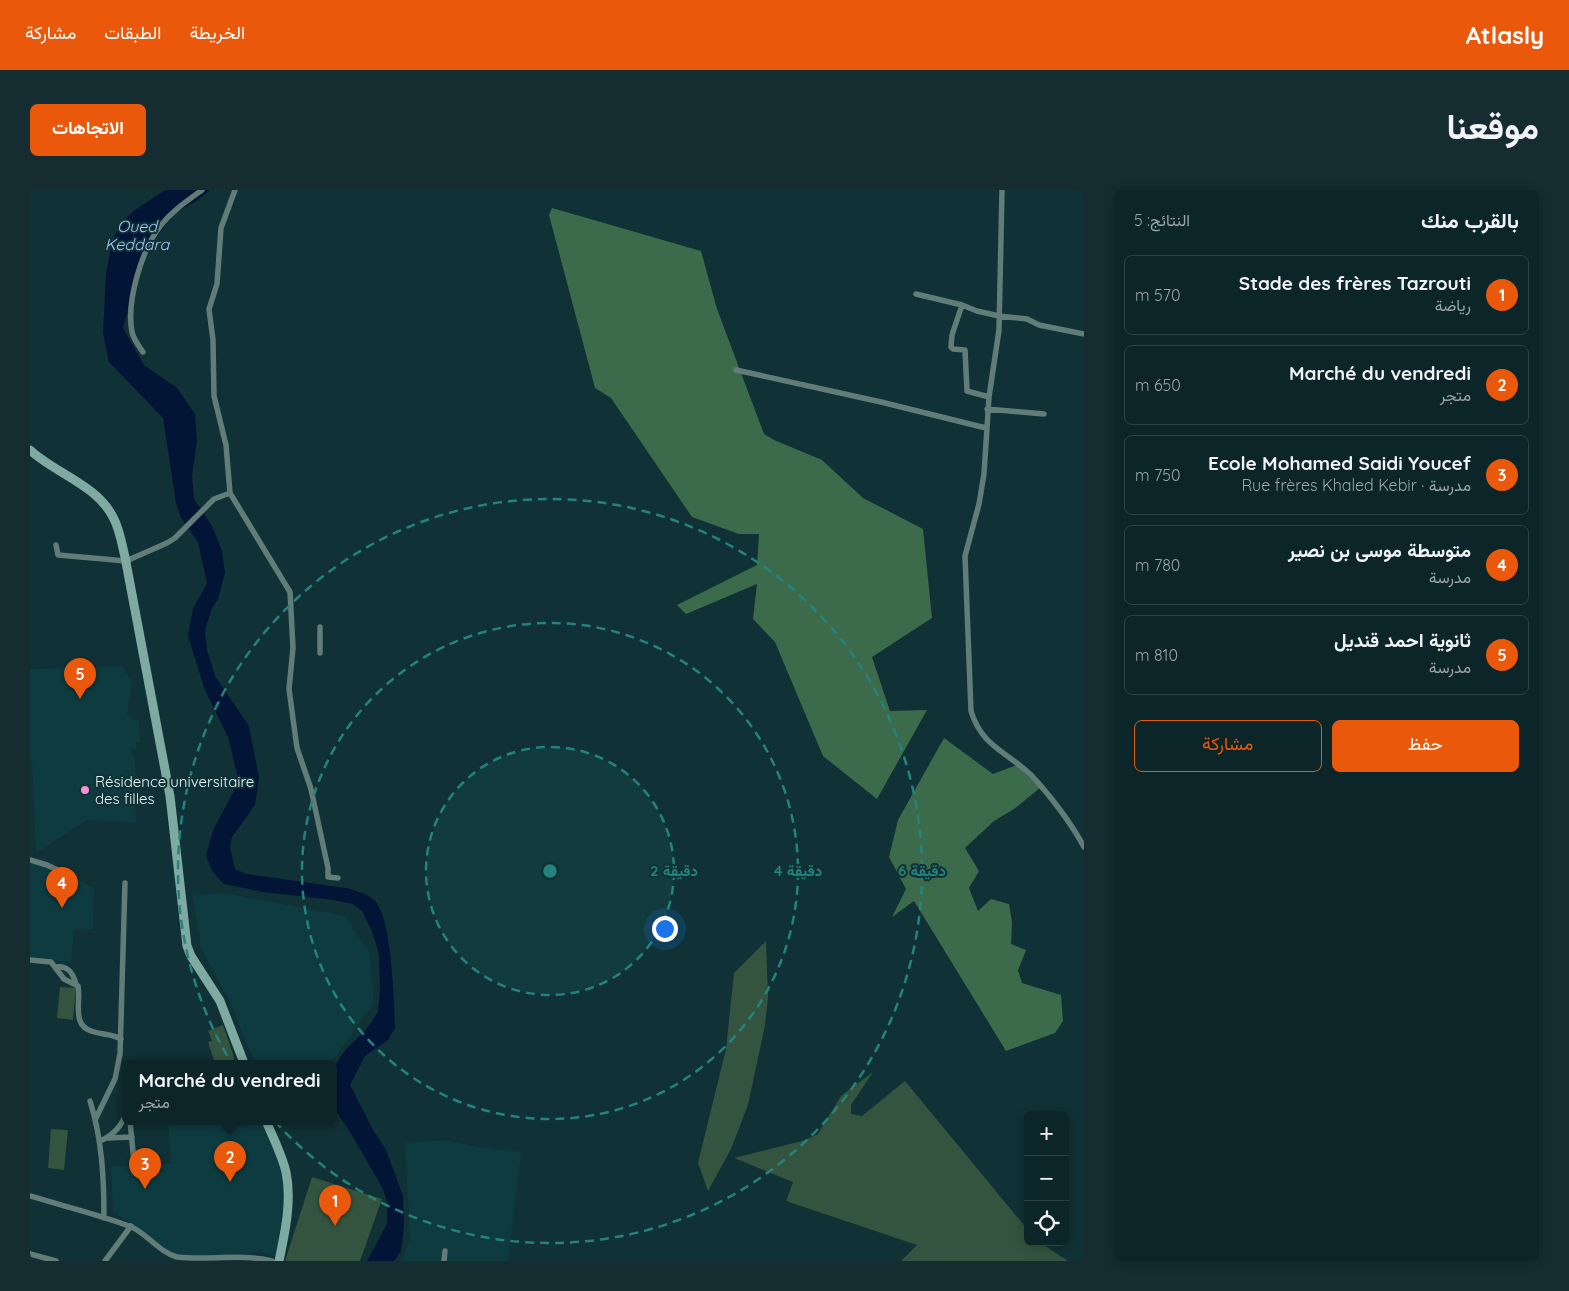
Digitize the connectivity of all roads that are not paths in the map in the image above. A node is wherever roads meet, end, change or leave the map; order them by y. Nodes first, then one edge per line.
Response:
1 (202, 190) edge
2 (235, 190) edge
3 (1002, 190) edge
4 (916, 294) dead end
5 (962, 305) junction
6 (999, 316) junction
7 (1084, 334) edge
8 (143, 352) dead end
9 (736, 370) dead end
10 (989, 397) junction
11 (988, 410) junction
12 (1044, 414) dead end
13 (986, 428) junction
14 (30, 450) edge
15 (30, 456) edge
16 (44, 460) junction
17 (230, 493) junction
18 (56, 545) dead end
19 (126, 561) junction
20 (320, 627) dead end
21 (320, 653) dead end
22 (1084, 847) edge
23 (30, 860) edge
24 (66, 874) dead end
25 (338, 878) dead end
26 (125, 883) dead end
27 (30, 960) edge
28 (55, 967) junction
29 (76, 984) junction
30 (121, 1039) junction
31 (243, 1060) edge
32 (90, 1101) dead end
33 (96, 1118) junction
34 (122, 1121) edge
35 (130, 1125) edge
36 (268, 1125) edge
37 (132, 1137) junction
38 (107, 1138) junction
39 (100, 1141) junction
40 (134, 1162) dead end
41 (30, 1196) edge
42 (104, 1218) junction
43 (131, 1226) junction
44 (445, 1251) dead end
45 (30, 1254) edge
46 (56, 1261) edge
47 (105, 1261) edge
48 (272, 1261) edge
49 (279, 1261) edge
50 (444, 1261) edge

1 - 8 street
2 - 17 street
3 - 6 street
4 - 5 street
5 - 6 street
5 - 10 street
6 - 7 street
6 - 10 street
9 - 13 street
10 - 11 street
11 - 12 street
11 - 13 street
13 - 22 street
14 - 16 main road
15 - 16 main road
16 - 19 main road
17 - 19 street
17 - 25 street
18 - 19 street
19 - 31 main road
20 - 21 street
23 - 24 street
26 - 30 street
27 - 28 street
28 - 29 street
28 - 29 street
29 - 30 street
30 - 33 street
32 - 33 street
33 - 39 street
34 - 38 street
35 - 37 street
36 - 49 main road
37 - 38 street
37 - 40 street
38 - 39 street
39 - 42 street
41 - 42 street
42 - 43 street
43 - 47 street
43 - 48 street
44 - 50 street
45 - 46 street

